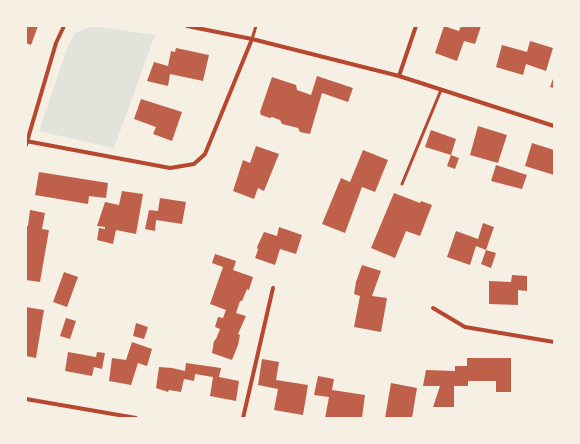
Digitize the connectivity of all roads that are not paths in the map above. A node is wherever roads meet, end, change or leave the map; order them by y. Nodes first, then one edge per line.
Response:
1 (64, 26) edge
2 (187, 26) edge
3 (256, 26) edge
4 (416, 26) edge
5 (252, 39) junction
6 (399, 76) junction
7 (441, 90) junction
8 (554, 126) edge
9 (26, 142) edge
10 (402, 184) dead end
11 (273, 288) dead end
12 (433, 308) dead end
13 (554, 342) edge
14 (26, 399) edge
15 (136, 418) edge
16 (243, 418) edge

1 - 9 street
2 - 5 street
3 - 5 lane
4 - 6 street
5 - 6 street
5 - 9 street
6 - 7 street
7 - 8 street
7 - 10 lane
11 - 16 street
12 - 13 street
14 - 15 street

